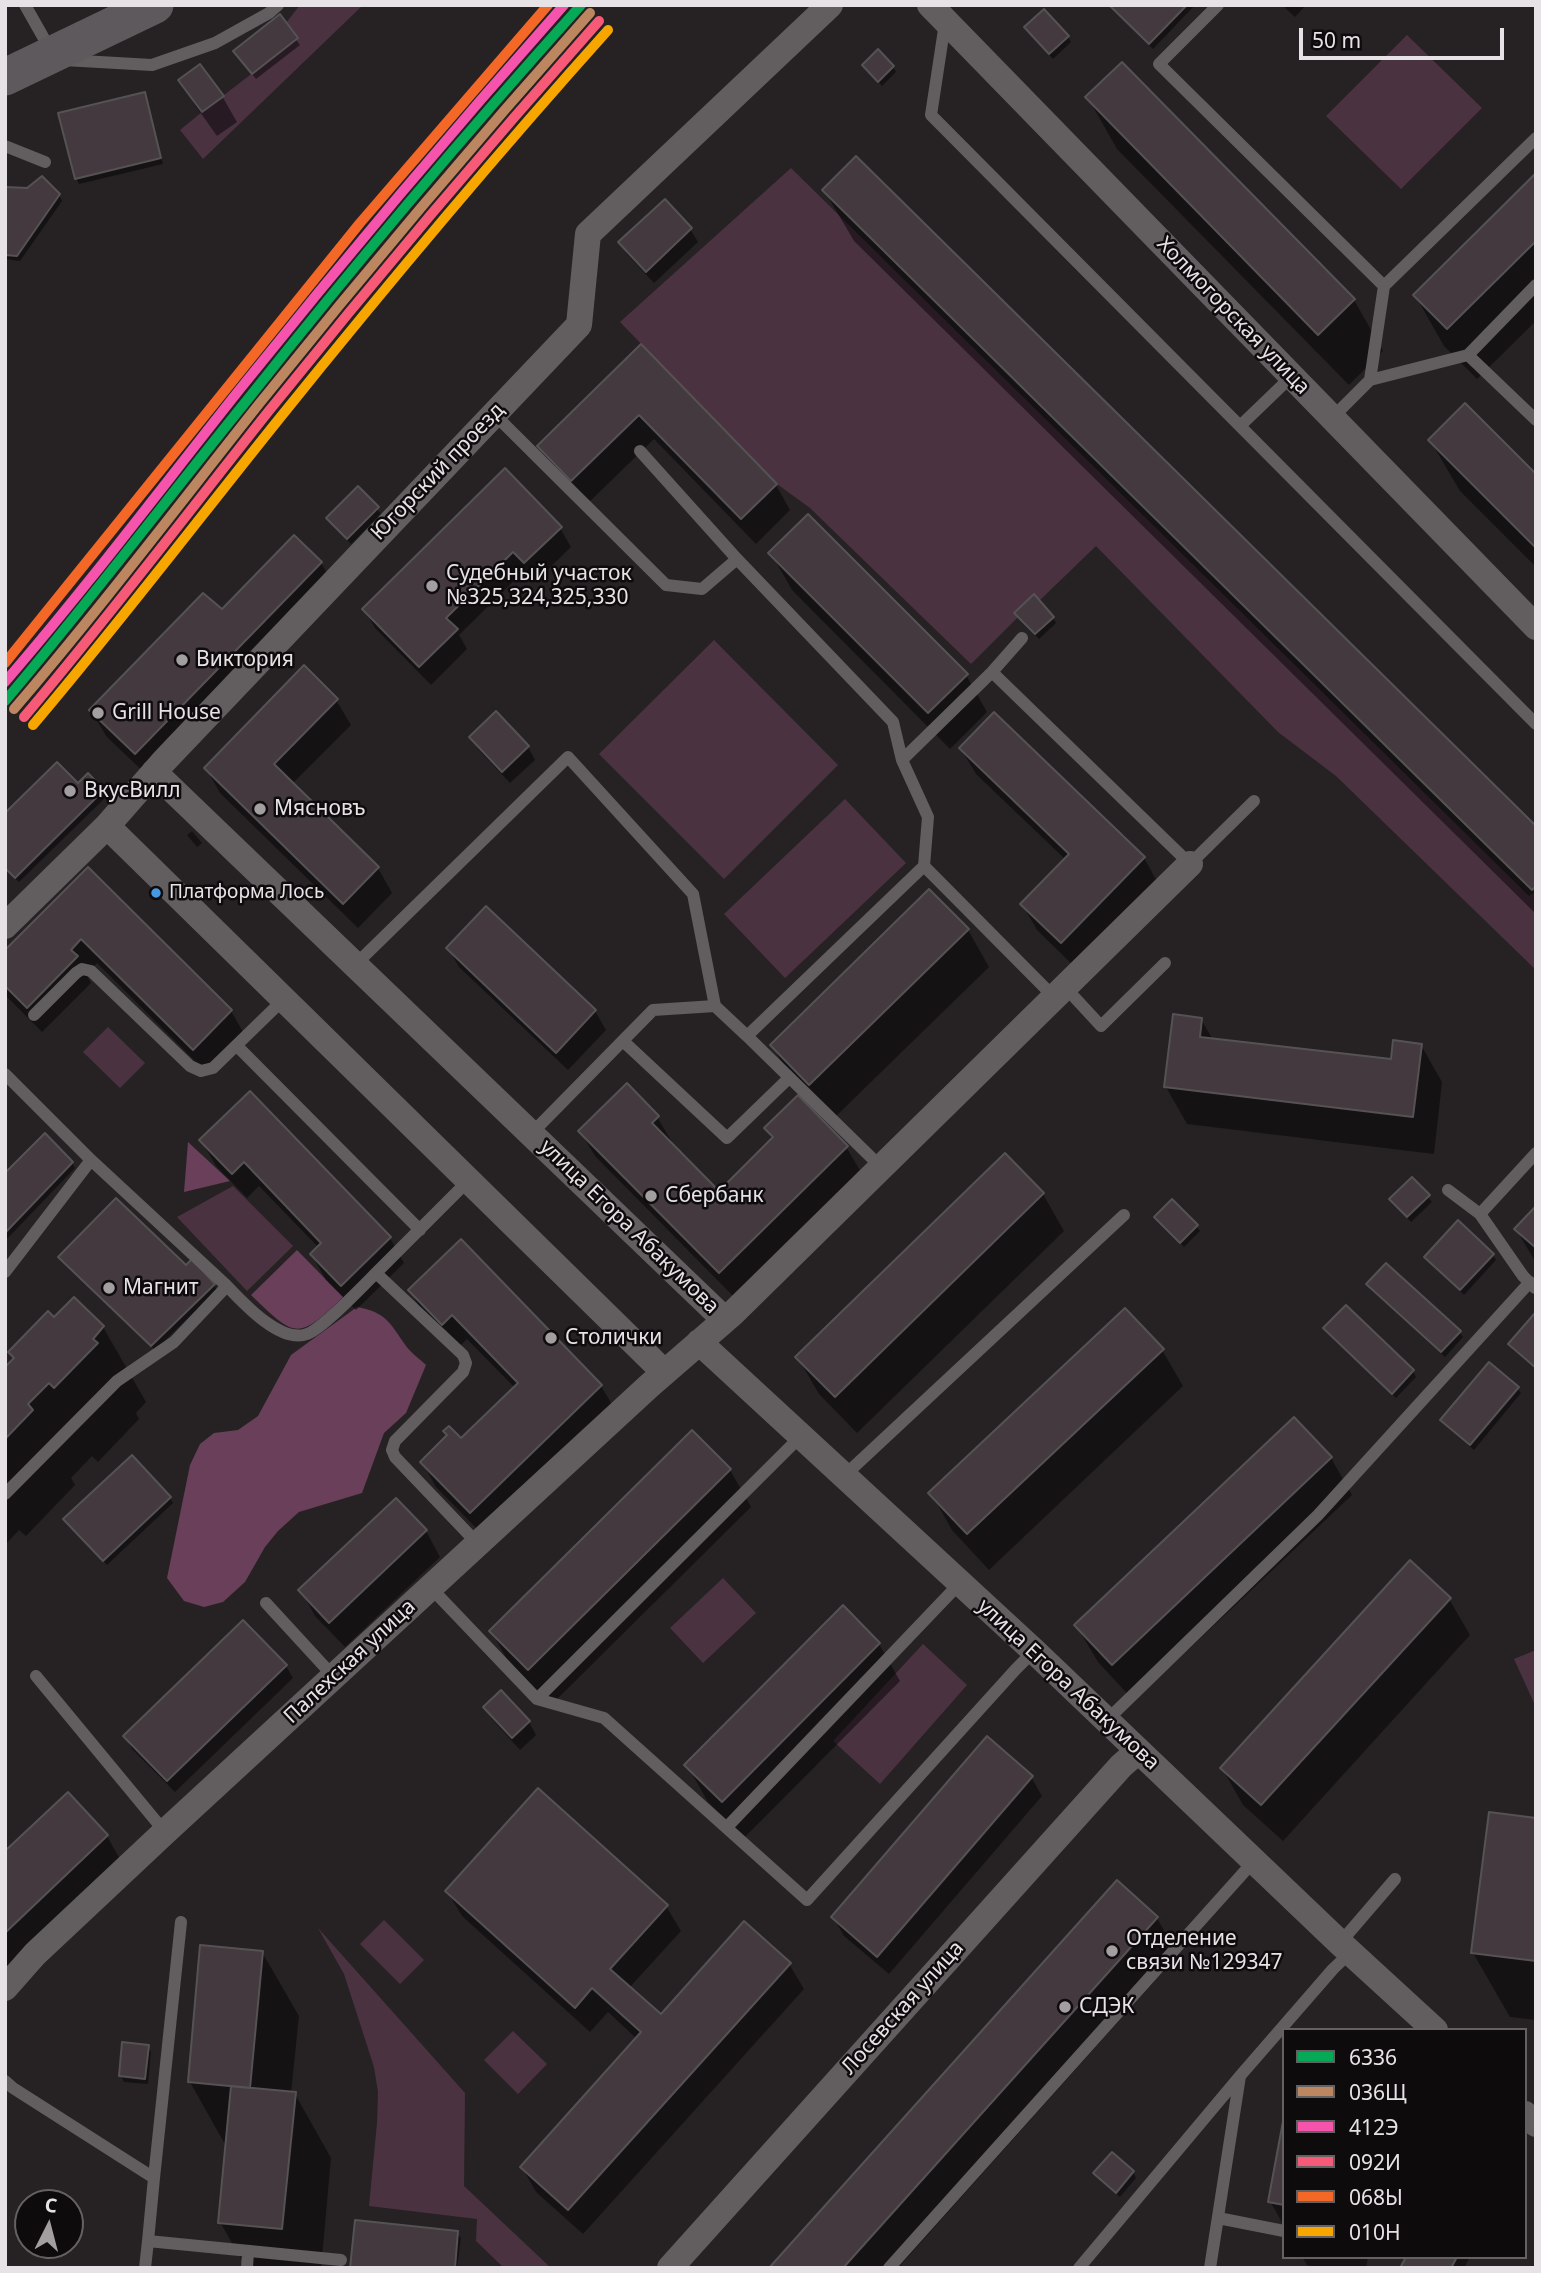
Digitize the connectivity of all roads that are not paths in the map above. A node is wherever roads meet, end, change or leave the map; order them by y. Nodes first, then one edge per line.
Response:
1 (25, 5) edge
2 (155, 5) edge
3 (278, 5) edge
4 (830, 5) edge
5 (1218, 5) edge
6 (938, 13) edge
7 (48, 57) junction
8 (5, 77) edge
9 (1536, 138) edge
10 (5, 146) edge
11 (45, 162) dead end
12 (1536, 285) edge
13 (1384, 286) junction
14 (1468, 355) junction
15 (1292, 376) junction
16 (1370, 380) junction
17 (494, 414) junction
18 (1332, 418) junction
19 (1536, 419) edge
20 (1240, 426) junction
21 (640, 451) dead end
22 (737, 559) junction
23 (1536, 627) edge
24 (1023, 638) dead end
25 (992, 672) junction
26 (1536, 724) edge
27 (902, 760) junction
28 (154, 772) junction
29 (1254, 801) dead end
30 (107, 826) junction
31 (1190, 864) junction
32 (924, 866) junction
33 (5, 926) edge
34 (1164, 963) dead end
35 (355, 965) junction
36 (1059, 992) junction
37 (283, 1000) junction
38 (715, 1006) junction
39 (34, 1015) dead end
40 (747, 1036) junction
41 (623, 1041) junction
42 (237, 1046) junction
43 (5, 1074) edge
44 (789, 1078) junction
45 (531, 1134) junction
46 (1536, 1153) edge
47 (91, 1160) junction
48 (881, 1168) junction
49 (468, 1181) junction
50 (1448, 1190) dead end
51 (1480, 1214) junction
52 (1124, 1215) dead end
53 (420, 1230) junction
54 (5, 1272) edge
55 (376, 1273) junction
56 (1533, 1285) edge
57 (227, 1286) junction
58 (725, 1320) junction
59 (699, 1342) junction
60 (664, 1372) junction
61 (801, 1436) junction
62 (844, 1476) junction
63 (5, 1494) edge
64 (478, 1544) junction
65 (960, 1583) junction
66 (431, 1588) junction
67 (266, 1603) dead end
68 (1034, 1651) junction
69 (36, 1676) dead end
70 (334, 1677) junction
71 (537, 1699) junction
72 (1106, 1721) junction
73 (1138, 1751) junction
74 (727, 1827) junction
75 (165, 1832) junction
76 (1254, 1861) junction
77 (1395, 1879) dead end
78 (181, 1922) dead end
79 (1345, 1947) junction
80 (5, 1988) edge
81 (1432, 2028) edge
82 (1240, 2076) junction
83 (5, 2081) edge
84 (154, 2178) junction
85 (1218, 2218) junction
86 (1282, 2231) edge
87 (148, 2241) junction
88 (248, 2251) junction
89 (341, 2260) dead end
90 (145, 2268) edge
91 (247, 2268) edge
92 (670, 2268) edge
93 (889, 2268) edge
94 (1079, 2268) edge
95 (1210, 2268) edge

1 - 7 lane
2 - 7 street
3 - 7 lane
4 - 17 street, Югорский проезд
5 - 13 lane
6 - 15 street, Холмогорская улица
6 - 20 lane
7 - 8 street
9 - 13 lane
10 - 11 lane
12 - 14 lane
13 - 16 lane
14 - 16 lane
14 - 19 lane
15 - 18 street, Холмогорская улица
15 - 20 lane
16 - 18 lane
17 - 22 lane
17 - 28 street, Югорский проезд
18 - 23 street, Холмогорская улица
20 - 26 lane
21 - 22 lane
22 - 27 lane
24 - 25 lane
25 - 27 lane
25 - 31 lane
27 - 32 lane
28 - 30 street, Югорский проезд
28 - 35 street, улица Егора Абакумова
29 - 31 lane
30 - 33 street, Югорский проезд
30 - 37 street
31 - 36 street, улица Егора Абакумова
32 - 36 lane
32 - 40 lane
34 - 36 lane
35 - 38 lane
35 - 45 street, улица Егора Абакумова
36 - 48 street, улица Егора Абакумова
37 - 42 lane
37 - 49 street
38 - 40 lane
38 - 41 lane
39 - 42 lane
40 - 44 lane
41 - 44 lane
41 - 45 lane
42 - 53 lane
43 - 47 lane
44 - 48 lane
45 - 58 street, улица Егора Абакумова
46 - 51 lane
47 - 54 lane
47 - 57 lane
48 - 58 street, улица Егора Абакумова
49 - 53 lane
49 - 60 street
50 - 51 lane
51 - 56 lane
52 - 62 lane
53 - 55 lane
55 - 57 lane
55 - 64 lane
56 - 72 lane
57 - 63 lane
58 - 59 street, Палехская улица
59 - 60 street, Палехская улица
59 - 61 street, улица Егора Абакумова
60 - 64 street, Палехская улица
61 - 62 street, улица Егора Абакумова
61 - 71 lane
62 - 65 street, улица Егора Абакумова
64 - 66 street, Палехская улица
65 - 68 street, улица Егора Абакумова
65 - 74 lane
66 - 70 street, Палехская улица
66 - 71 lane
67 - 70 lane
68 - 72 street, улица Егора Абакумова
68 - 74 lane
69 - 75 lane
70 - 75 street, Палехская улица
71 - 74 lane
72 - 73 street, улица Егора Абакумова
73 - 76 street, улица Егора Абакумова
73 - 92 street, Лосевская улица
75 - 80 street, Палехская улица
76 - 79 street, улица Егора Абакумова
76 - 93 lane
77 - 79 lane
78 - 84 lane
79 - 81 street, улица Егора Абакумова
79 - 82 lane
82 - 85 lane
82 - 94 lane
83 - 84 lane
84 - 87 lane
85 - 86 lane
85 - 95 lane
87 - 88 lane
87 - 90 lane
88 - 89 lane
88 - 91 lane

